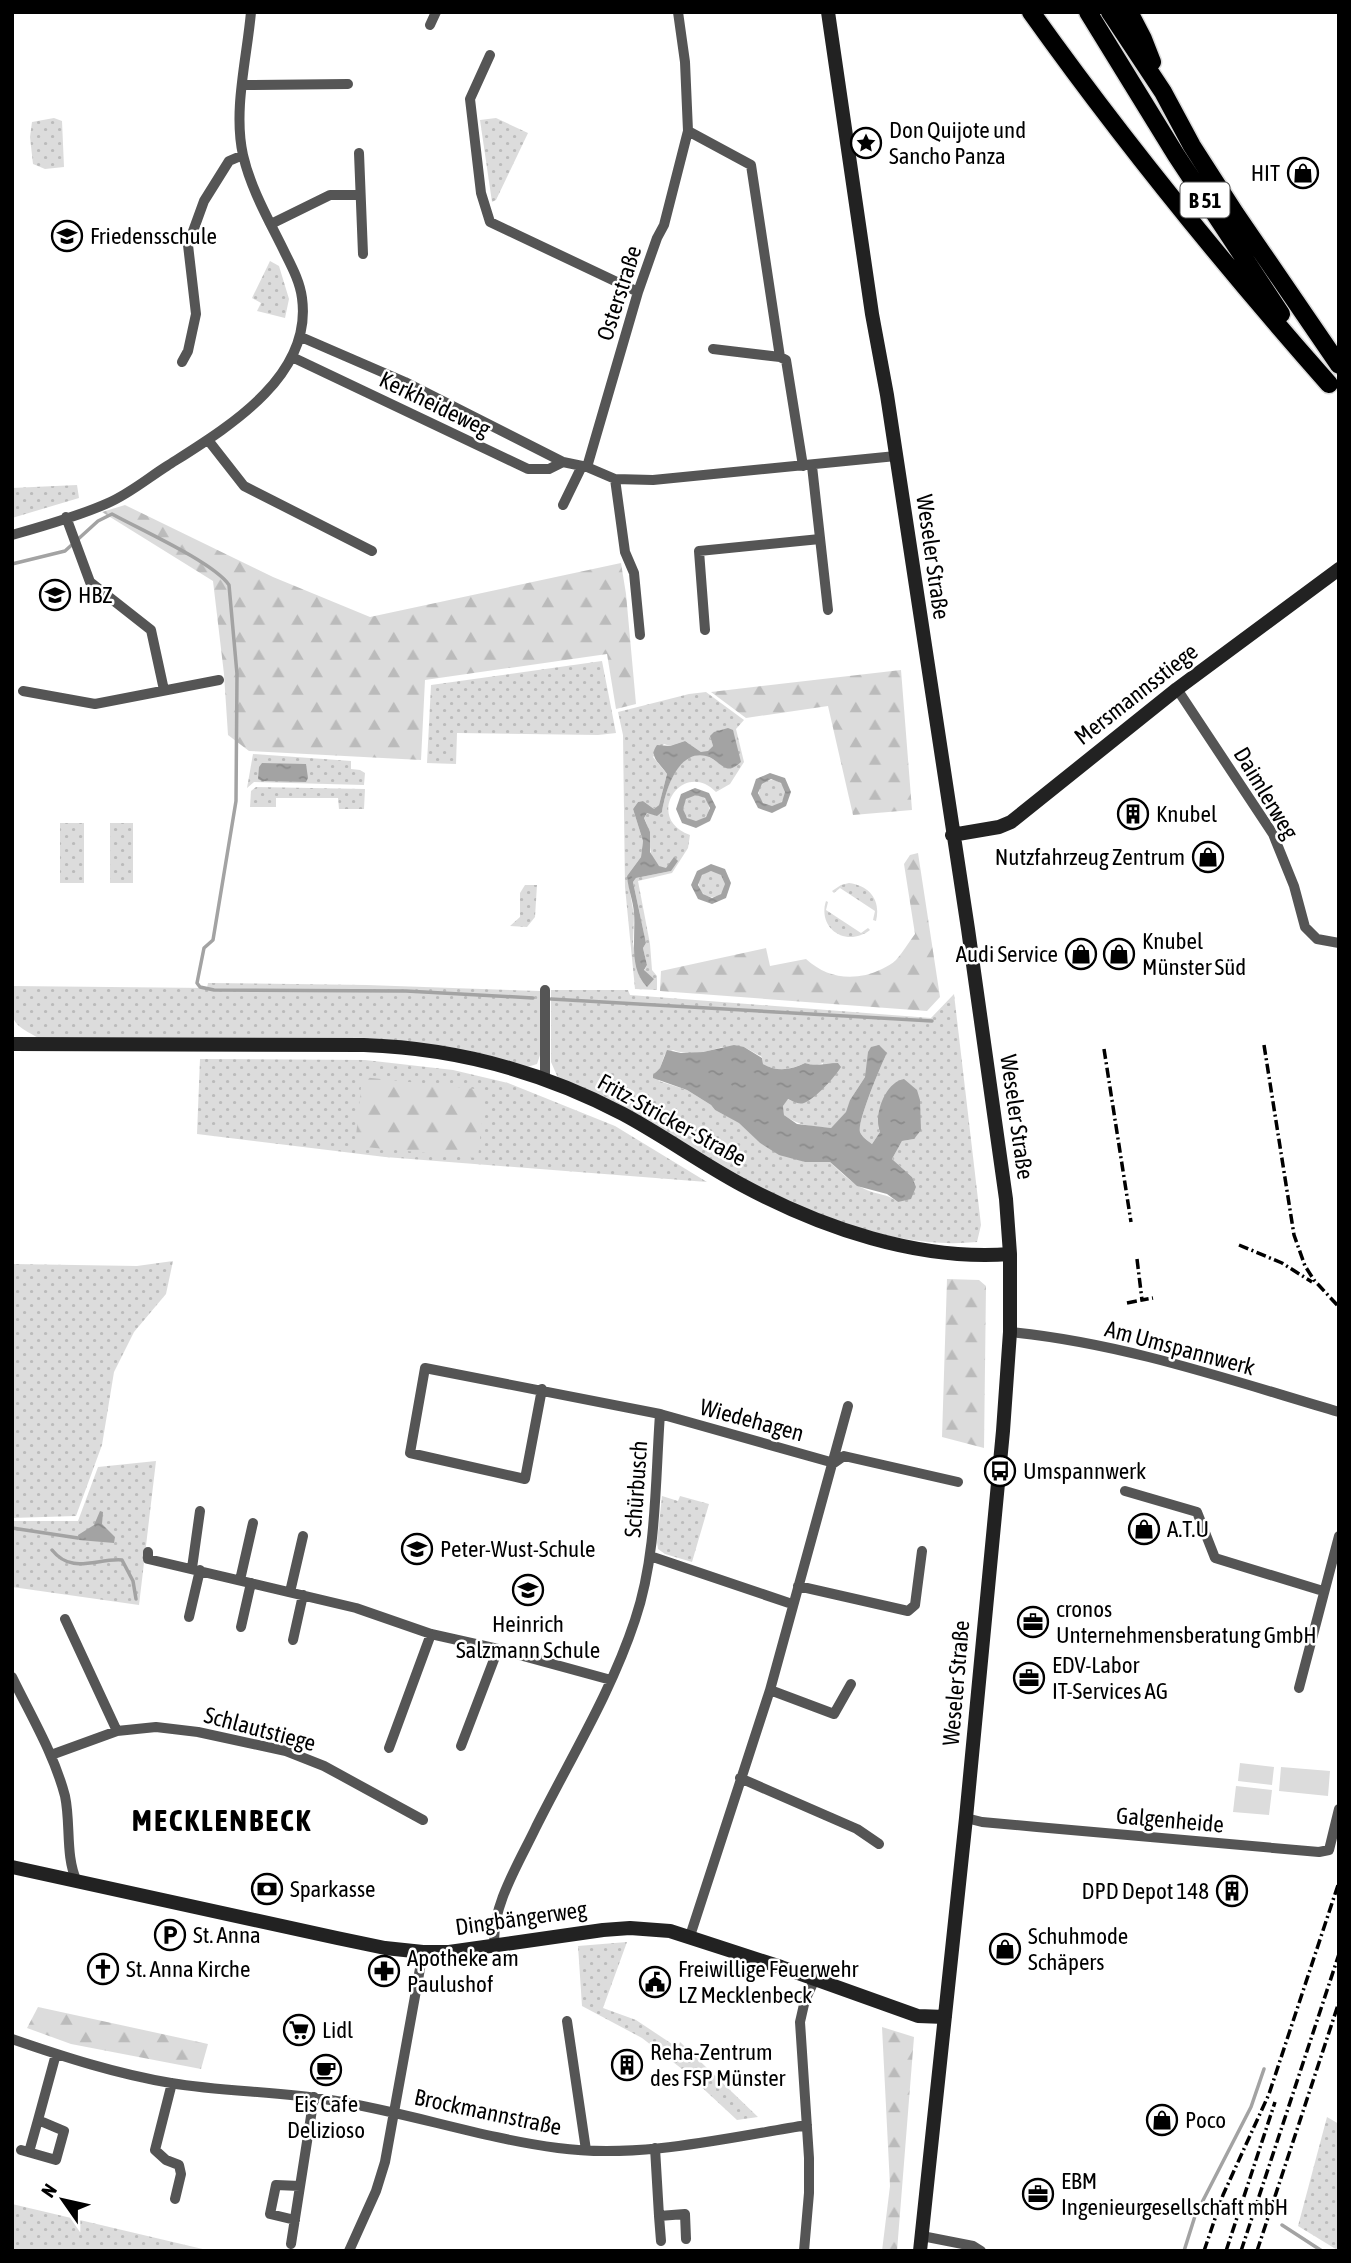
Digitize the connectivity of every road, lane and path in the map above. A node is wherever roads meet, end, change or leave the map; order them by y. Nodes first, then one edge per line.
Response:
1 (251, 12) edge
2 (436, 12) edge
3 (678, 12) edge
4 (828, 12) edge
5 (1031, 12) edge
6 (1088, 12) edge
7 (1110, 12) edge
8 (1129, 12) edge
9 (430, 25) dead end
10 (490, 55) dead end
11 (348, 84) dead end
12 (243, 85) junction
13 (1163, 92) junction
14 (688, 131) junction
15 (359, 153) dead end
16 (243, 155) junction
17 (360, 195) junction
18 (271, 224) junction
19 (362, 254) dead end
20 (638, 292) junction
21 (301, 337) junction
22 (713, 349) dead end
23 (292, 357) junction
24 (783, 359) junction
25 (183, 362) dead end
26 (1339, 365) edge
27 (1334, 391) edge
28 (208, 440) junction
29 (896, 456) junction
30 (564, 462) junction
31 (807, 466) junction
32 (584, 467) junction
33 (615, 479) junction
34 (563, 505) dead end
35 (66, 517) junction
36 (12, 535) edge
37 (820, 539) junction
38 (372, 551) dead end
39 (1339, 569) edge
40 (828, 610) dead end
41 (705, 630) dead end
42 (640, 635) dead end
43 (219, 680) dead end
44 (1177, 689) junction
45 (164, 690) junction
46 (23, 691) dead end
47 (953, 835) junction
48 (1339, 943) edge
49 (545, 990) dead end
50 (12, 1044) edge
51 (545, 1080) junction
52 (1010, 1254) junction
53 (1010, 1332) junction
54 (542, 1390) junction
55 (848, 1406) dead end
56 (1339, 1412) edge
57 (660, 1415) junction
58 (834, 1463) junction
59 (958, 1482) dead end
60 (1125, 1491) dead end
61 (200, 1511) dead end
62 (253, 1523) dead end
63 (303, 1536) dead end
64 (1339, 1536) edge
65 (922, 1551) dead end
66 (148, 1552) dead end
67 (650, 1556) junction
68 (196, 1569) junction
69 (240, 1580) junction
70 (251, 1583) junction
71 (798, 1586) junction
72 (1324, 1591) junction
73 (290, 1592) junction
74 (303, 1595) junction
75 (792, 1604) junction
76 (189, 1617) dead end
77 (65, 1619) dead end
78 (242, 1627) dead end
79 (430, 1634) junction
80 (293, 1640) dead end
81 (498, 1649) junction
82 (12, 1677) edge
83 (611, 1680) junction
84 (851, 1684) dead end
85 (1299, 1688) dead end
86 (770, 1690) junction
87 (117, 1731) junction
88 (461, 1746) dead end
89 (389, 1748) dead end
90 (51, 1755) junction
91 (740, 1778) junction
92 (1339, 1809) edge
93 (966, 1818) junction
94 (423, 1821) dead end
95 (879, 1844) dead end
96 (12, 1867) edge
97 (77, 1882) junction
98 (690, 1936) junction
99 (495, 1946) junction
100 (423, 1952) junction
101 (815, 1979) junction
102 (945, 2017) junction
103 (567, 2021) dead end
104 (12, 2039) edge
105 (55, 2054) junction
106 (172, 2083) junction
107 (314, 2097) junction
108 (394, 2111) junction
109 (38, 2120) junction
110 (807, 2125) junction
111 (655, 2148) junction
112 (586, 2150) junction
113 (300, 2186) junction
114 (175, 2199) dead end
115 (659, 2216) junction
116 (295, 2220) junction
117 (686, 2239) dead end
118 (661, 2241) dead end
119 (921, 2243) edge
120 (291, 2244) dead end
121 (349, 2251) edge
122 (804, 2251) edge
123 (981, 2251) edge

1 - 12 street
2 - 9 street
3 - 14 street, Osterstraße
4 - 29 main road, Weseler Straße
5 - 27 highway, B 51
6 - 27 highway, B 51
7 - 13 highway, B 51
8 - 13 highway, B 51
10 - 20 street
11 - 12 street
12 - 16 street
13 - 26 highway, B 51
14 - 20 street, Osterstraße
14 - 24 street
15 - 17 street
16 - 18 street
16 - 25 street
17 - 18 street
17 - 19 street
18 - 21 street
20 - 32 street, Osterstraße
21 - 23 street
21 - 30 street, Kerkheideweg
22 - 24 street
23 - 28 street
23 - 30 street, Kerkheideweg
24 - 31 street
28 - 35 street
28 - 38 street
29 - 31 street, Kerkheideweg
29 - 47 main road, Weseler Straße
30 - 32 street, Kerkheideweg
31 - 33 street, Kerkheideweg
31 - 37 street
32 - 33 street, Kerkheideweg
32 - 34 street
33 - 42 street
35 - 36 street
35 - 45 street
37 - 40 street
37 - 41 street
39 - 44 main road, Mersmannsstiege
43 - 45 street
44 - 47 main road, Mersmannsstiege
44 - 48 street, Daimlerweg
45 - 46 street
47 - 52 main road, Weseler Straße
49 - 51 street
50 - 51 main road, Fritz-Stricker-Straße
51 - 52 main road, Fritz-Stricker-Straße
52 - 53 main road, Weseler Straße
53 - 56 street, Am Umspannwerk
53 - 93 main road, Weseler Straße
54 - 54 street, Schürbusch
54 - 57 street, Schürbusch
55 - 58 street
57 - 58 street, Wiedehagen
57 - 67 street, Schürbusch
58 - 59 street, Wiedehagen
58 - 71 street
60 - 72 street
61 - 68 street
62 - 69 street
63 - 73 street
64 - 72 street
65 - 71 street
66 - 68 street
67 - 75 street
67 - 83 street, Schürbusch
68 - 69 street
68 - 76 street
69 - 70 street
70 - 73 street
70 - 78 street
71 - 75 street
72 - 85 street
73 - 74 street
74 - 79 street
74 - 80 street
75 - 86 street
77 - 87 street
79 - 81 street
79 - 89 street
81 - 83 street
81 - 88 street
82 - 90 street
83 - 99 street, Schürbusch
84 - 86 street
86 - 91 street
87 - 90 street, Schlautstiege
87 - 94 street, Schlautstiege
90 - 97 street
91 - 95 street
91 - 98 street
92 - 93 street, Galgenheide
93 - 102 main road, Weseler Straße
96 - 97 main road, Dingbängerweg
97 - 100 main road, Dingbängerweg
98 - 99 main road, Dingbängerweg
98 - 101 main road, Dingbängerweg
99 - 100 main road, Dingbängerweg
100 - 108 street
101 - 102 main road, Dingbängerweg
101 - 110 street
102 - 119 main road, Weseler Straße
103 - 112 street
104 - 105 street, Brockmannstraße
105 - 106 street, Brockmannstraße
105 - 109 street
106 - 107 street, Brockmannstraße
106 - 114 street
107 - 108 street, Brockmannstraße
107 - 113 street
108 - 112 street, Brockmannstraße
108 - 121 street
109 - 109 street
110 - 111 street, Brockmannstraße
110 - 122 street
111 - 112 street, Brockmannstraße
111 - 115 street
113 - 116 street
113 - 116 street
115 - 117 street
115 - 118 street
116 - 120 street
119 - 123 street, Weseler Straße

